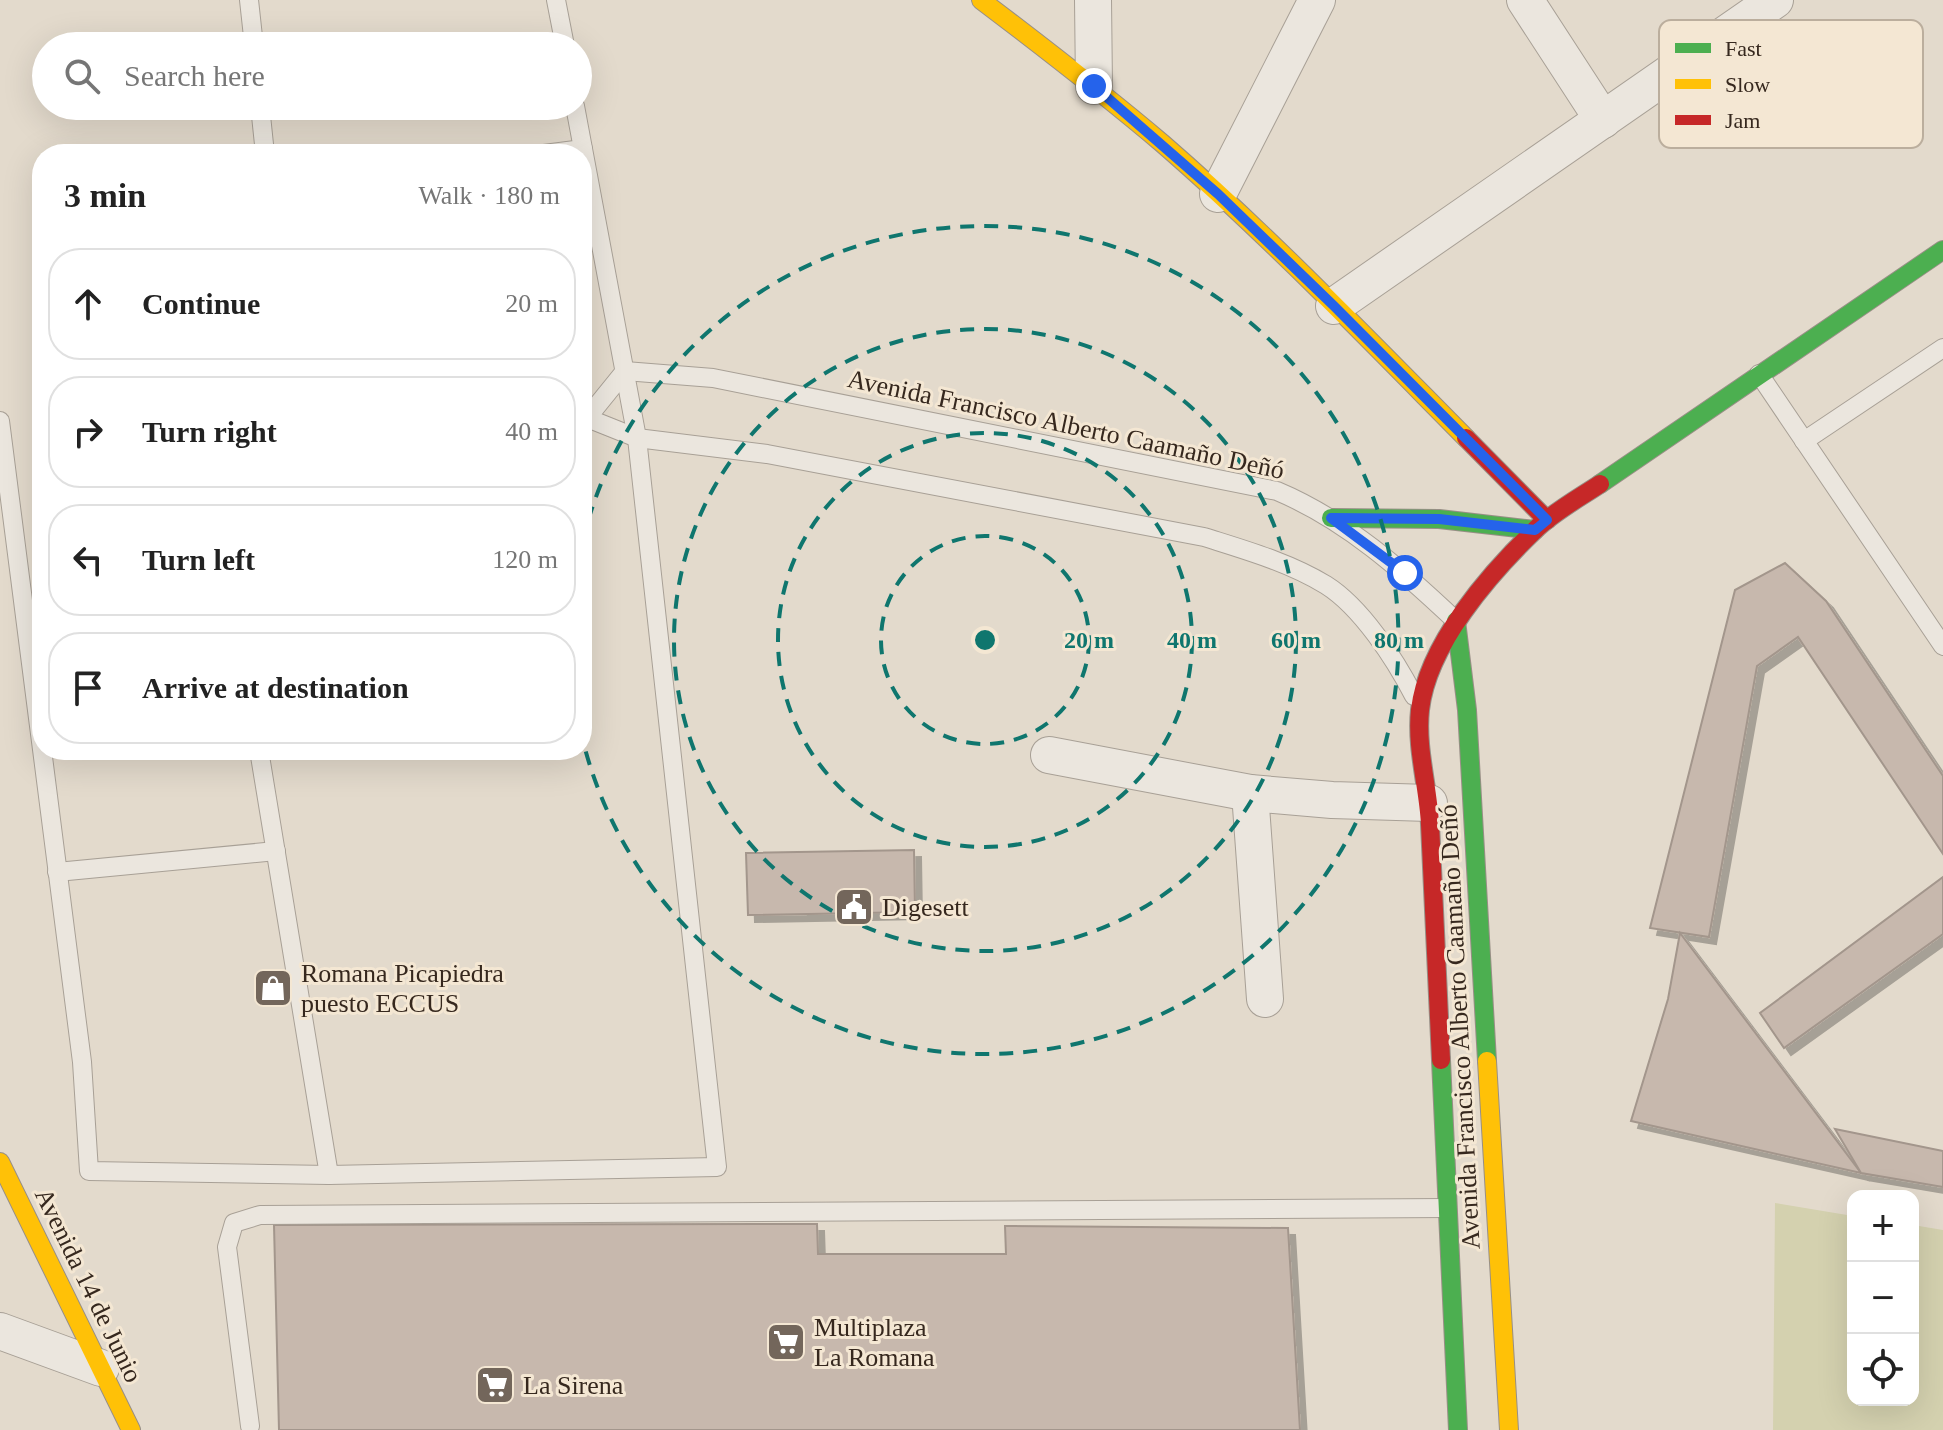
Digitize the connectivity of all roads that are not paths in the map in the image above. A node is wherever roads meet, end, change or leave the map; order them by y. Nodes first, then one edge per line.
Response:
1 (249, 0) edge
2 (556, 0) edge
3 (981, 0) edge
4 (1093, 0) edge
5 (1317, 0) edge
6 (1525, 0) edge
7 (1775, 0) edge
8 (1746, 20) edge
9 (252, 32) edge
10 (562, 32) edge
11 (1659, 81) edge
12 (1094, 86) junction
13 (261, 120) edge
14 (578, 120) edge
15 (1603, 120) junction
16 (264, 144) edge
17 (582, 144) edge
18 (1218, 194) junction
19 (592, 197) edge
20 (1943, 250) edge
21 (1334, 306) junction
22 (1943, 348) edge
23 (625, 371) junction
24 (1759, 374) junction
25 (592, 411) edge
26 (0, 421) edge
27 (592, 422) edge
28 (637, 438) junction
29 (1804, 441) junction
30 (1331, 518) junction
31 (1541, 525) junction
32 (1456, 621) junction
33 (1943, 646) edge
34 (32, 674) edge
35 (1420, 709) junction
36 (1049, 755) dead end
37 (43, 760) edge
38 (261, 760) edge
39 (1250, 793) junction
40 (1429, 803) junction
41 (276, 851) junction
42 (57, 872) junction
43 (1265, 999) dead end
44 (0, 1162) edge
45 (329, 1175) junction
46 (1447, 1208) junction
47 (0, 1331) edge
48 (101, 1368) junction
49 (250, 1426) dead end
50 (131, 1430) edge
51 (1458, 1430) edge
52 (1509, 1430) edge

1 - 9 lane
2 - 10 lane
3 - 12 street
4 - 12 street
5 - 18 street
6 - 15 street
7 - 8 street
11 - 15 street
12 - 18 street
13 - 16 lane
14 - 17 lane
15 - 21 street
18 - 21 street
19 - 23 lane
20 - 24 street
21 - 31 street
22 - 29 lane
23 - 25 lane
23 - 28 lane
23 - 30 lane, Avenida Francisco Alberto Caamaño Deñó
24 - 29 lane
24 - 31 street
26 - 34 lane
27 - 28 lane, Avenida Francisco Alberto Caamaño Deñó
28 - 35 lane, Avenida Francisco Alberto Caamaño Deñó
28 - 45 lane
29 - 33 lane
30 - 31 street
30 - 32 lane, Avenida Francisco Alberto Caamaño Deñó
31 - 32 street
32 - 35 street, Avenida Francisco Alberto Caamaño Deñó
32 - 52 street, Avenida Francisco Alberto Caamaño Deñó
35 - 40 street, Avenida Francisco Alberto Caamaño Deñó
36 - 39 street
37 - 42 lane
38 - 41 lane
39 - 40 street
39 - 43 street
40 - 46 street, Avenida Francisco Alberto Caamaño Deñó
41 - 42 lane
41 - 45 lane
42 - 45 lane
44 - 48 street, Avenida 14 de Junio
46 - 49 lane
46 - 51 street, Avenida Francisco Alberto Caamaño Deñó
47 - 48 street
48 - 50 street, Avenida 14 de Junio

